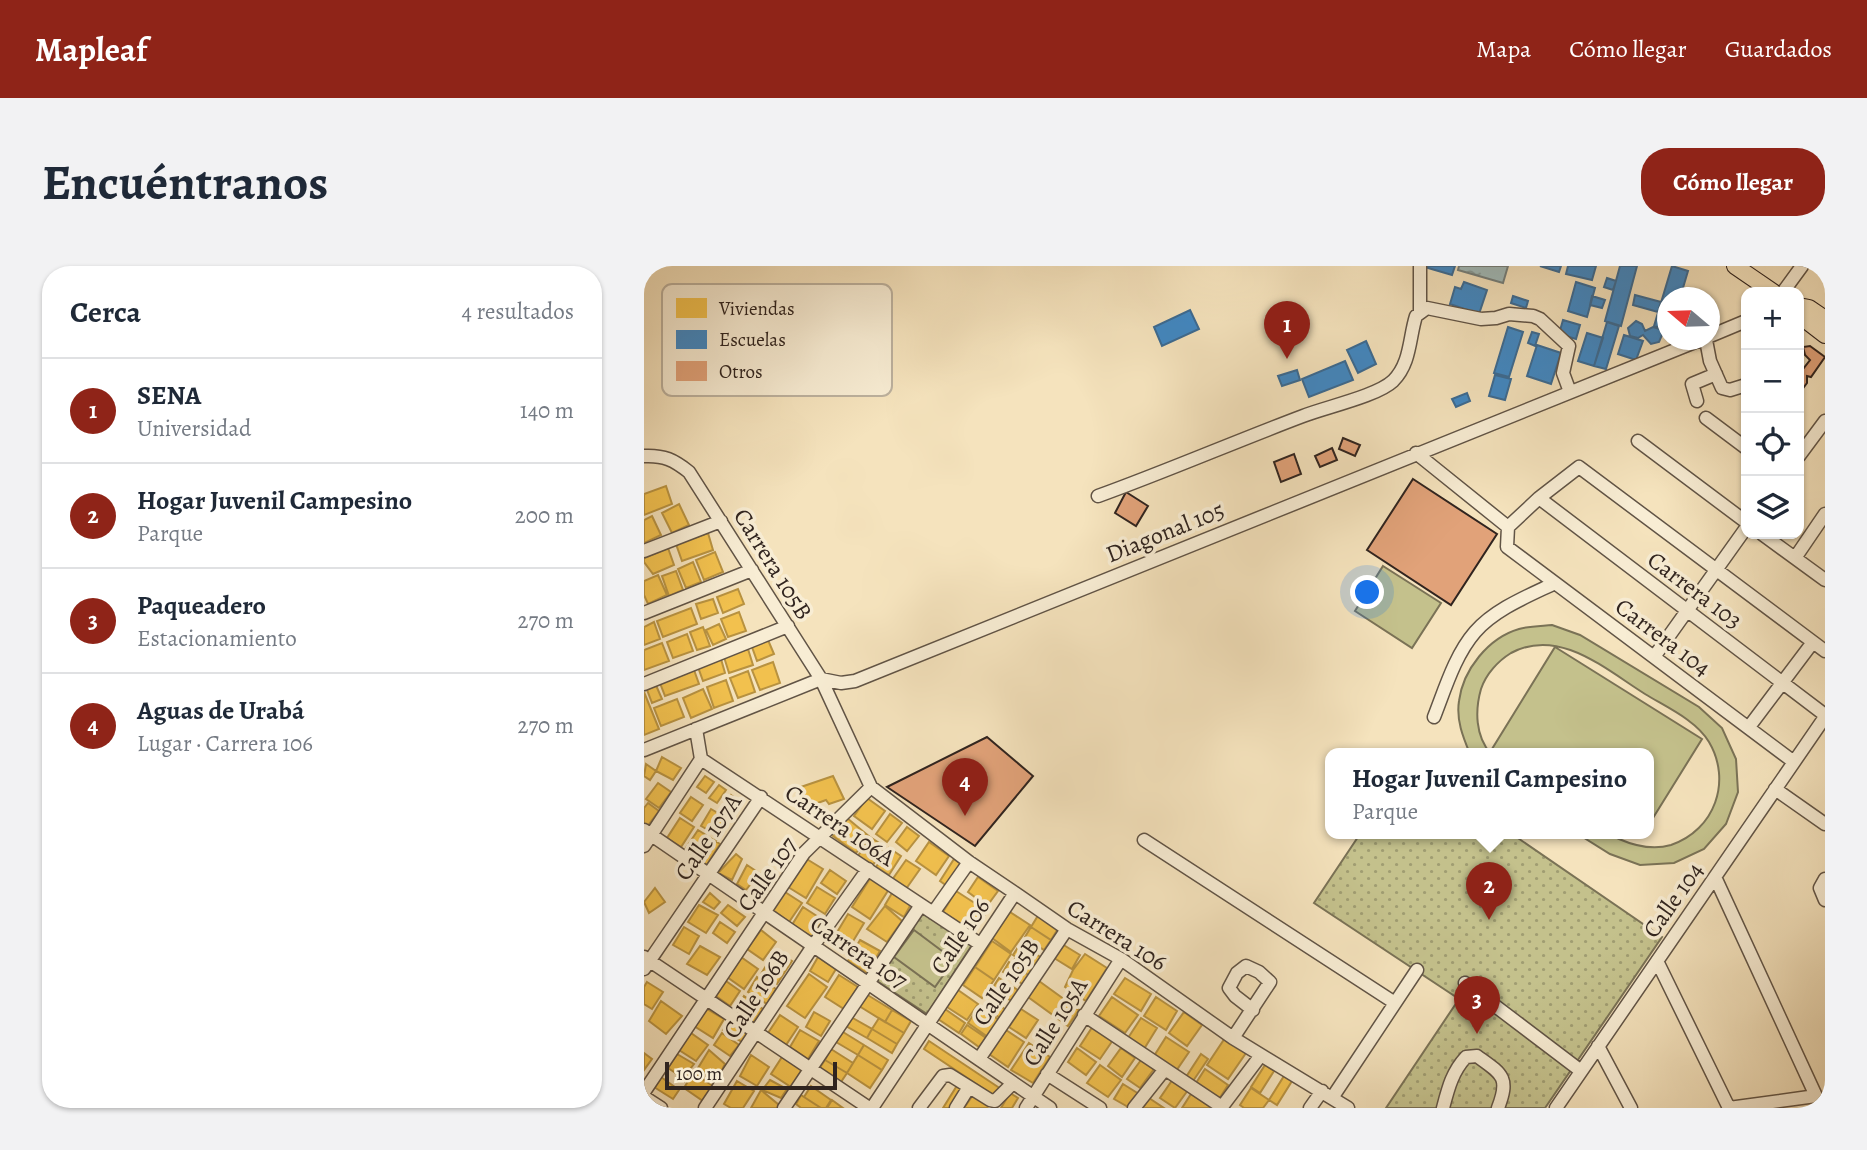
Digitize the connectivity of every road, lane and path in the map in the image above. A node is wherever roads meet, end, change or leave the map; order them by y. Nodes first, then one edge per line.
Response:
1 (1420, 266) edge
2 (1735, 266) edge
3 (1802, 266) edge
4 (1766, 287) edge
5 (1787, 287) edge
6 (1804, 307) edge
7 (1420, 311) junction
8 (1825, 319) edge
9 (1804, 320) edge
10 (1741, 323) edge
11 (1720, 332) edge
12 (1825, 335) edge
13 (1677, 350) edge
14 (1706, 350) edge
15 (1716, 374) junction
16 (1741, 386) edge
17 (1570, 392) junction
18 (1697, 401) dead end
19 (1706, 418) dead end
20 (1823, 429) edge
21 (1639, 441) dead end
22 (1741, 444) edge
23 (1804, 450) edge
24 (1416, 453) junction
25 (644, 456) edge
26 (1098, 496) dead end
27 (1539, 498) junction
28 (1825, 514) edge
29 (1741, 519) edge
30 (721, 521) junction
31 (1508, 527) junction
32 (1741, 535) edge
33 (1769, 539) edge
34 (644, 551) edge
35 (1796, 558) junction
36 (752, 570) junction
37 (1716, 570) junction
38 (1825, 580) edge
39 (1555, 583) junction
40 (1687, 611) junction
41 (644, 613) edge
42 (788, 626) junction
43 (1813, 642) junction
44 (1825, 651) edge
45 (1654, 657) junction
46 (821, 680) junction
47 (1782, 682) junction
48 (644, 684) edge
49 (1825, 716) edge
50 (1434, 717) dead end
51 (1749, 727) junction
52 (696, 729) junction
53 (644, 750) edge
54 (701, 759) junction
55 (1794, 762) junction
56 (871, 787) junction
57 (1775, 789) junction
58 (761, 797) junction
59 (1825, 824) edge
60 (646, 837) edge
61 (820, 837) junction
62 (1144, 840) dead end
63 (969, 862) junction
64 (868, 869) junction
65 (708, 874) junction
66 (1715, 877) junction
67 (1015, 893) junction
68 (921, 905) junction
69 (765, 913) junction
70 (933, 913) junction
71 (1067, 929) junction
72 (980, 944) junction
73 (813, 946) junction
74 (1121, 959) junction
75 (1657, 961) junction
76 (646, 962) edge
77 (1417, 970) dead end
78 (1465, 983) dead end
79 (868, 984) junction
80 (706, 998) junction
81 (1395, 1003) junction
82 (1253, 1010) dead end
83 (1084, 1015) junction
84 (926, 1023) junction
85 (756, 1032) junction
86 (1233, 1038) junction
87 (1598, 1046) junction
88 (1261, 1055) junction
89 (979, 1059) junction
90 (811, 1069) junction
91 (1165, 1069) junction
92 (1581, 1071) junction
93 (1047, 1074) junction
94 (1013, 1083) junction
95 (969, 1087) junction
96 (644, 1094) edge
97 (1327, 1094) junction
98 (1034, 1097) junction
99 (1820, 1098) edge
100 (993, 1105) edge
101 (1222, 1107) edge
102 (661, 1108) edge
103 (705, 1108) edge
104 (784, 1108) edge
105 (870, 1108) edge
106 (919, 1108) edge
107 (956, 1108) edge
108 (1026, 1108) edge
109 (1050, 1108) edge
110 (1100, 1108) edge
111 (1134, 1108) edge
112 (1310, 1108) edge
113 (1348, 1108) edge
114 (1443, 1108) edge
115 (1498, 1108) edge
116 (1556, 1108) edge
117 (1631, 1108) edge
118 (1729, 1108) edge

1 - 7 street
2 - 4 main road
3 - 5 street
6 - 8 main road
7 - 17 street
7 - 26 street
9 - 12 main road
10 - 11 street
13 - 17 street, Diagonal 105
14 - 15 street
15 - 16 street
15 - 18 street
17 - 24 street, Diagonal 105
19 - 22 street
20 - 23 street
21 - 29 street
24 - 31 street
24 - 46 street, Diagonal 105
25 - 30 street, Carrera 105B
27 - 31 street
27 - 37 street
27 - 40 street, Carrera 103
28 - 35 street
30 - 34 street
30 - 36 street, Carrera 105B
31 - 39 street, Carrera 104
32 - 37 street
33 - 35 street
35 - 38 street
36 - 41 street
36 - 42 street, Carrera 105B
37 - 40 street
37 - 43 street
39 - 45 street, Carrera 104
39 - 50 street
40 - 45 street
40 - 47 street, Carrera 103
42 - 46 street, Carrera 105B
42 - 48 street
43 - 44 street
43 - 47 street
45 - 51 street, Carrera 104
46 - 52 street, Diagonal 105
46 - 56 street
47 - 49 street, Carrera 103
47 - 51 street
49 - 55 street, Calle 104
51 - 55 street, Carrera 104
52 - 53 street, Diagonal 105
52 - 54 street
54 - 58 street, Carrera 106A
54 - 60 street
55 - 57 street, Calle 104
56 - 61 street, Calle 107
56 - 63 street, Carrera 106
57 - 59 street
57 - 66 street, Calle 104
58 - 61 street, Carrera 106A
58 - 65 street, Calle 107A
60 - 65 street, Carrera 107
61 - 64 street, Carrera 106A
61 - 69 street, Calle 107
62 - 81 street
63 - 67 street, Carrera 106
63 - 70 street
64 - 68 street, Carrera 106A
64 - 73 street, Calle 106B
65 - 69 street, Carrera 107
65 - 76 street, Calle 107A
66 - 75 street, Calle 104
66 - 99 street
67 - 71 street, Carrera 106
67 - 72 street, Calle 106
68 - 70 street, Carrera 106A
68 - 79 street
69 - 73 street, Carrera 107
69 - 80 street, Calle 107
70 - 72 street, Carrera 106A
71 - 74 street, Carrera 106
71 - 89 street, Calle 105B
72 - 84 street, Calle 106
73 - 79 street, Carrera 107
73 - 85 street, Calle 106B
74 - 83 street, Calle 105A
74 - 86 street, Carrera 106
75 - 87 street, Calle 104
75 - 118 street
76 - 80 street
77 - 81 street
78 - 92 street
79 - 84 street, Carrera 107
79 - 90 street
80 - 85 street
80 - 96 street, Calle 107
81 - 97 street
82 - 86 street
83 - 91 street
83 - 93 street, Calle 105A
84 - 89 street, Carrera 107
84 - 105 street, Calle 106
85 - 90 street
85 - 103 street, Calle 106B
86 - 88 street, Carrera 106
87 - 92 street, Calle 104
87 - 117 street
88 - 97 street, Carrera 106
88 - 101 street
89 - 94 street, Carrera 107
90 - 104 street
90 - 105 street
91 - 101 street
91 - 111 street
92 - 116 street, Calle 104
93 - 98 street, Calle 105A
93 - 110 street
94 - 98 street, Carrera 107
94 - 100 street
95 - 100 street
95 - 106 street
95 - 107 street
96 - 102 street
97 - 112 street
97 - 113 street, Carrera 106
98 - 108 street, Calle 105A
98 - 109 street, Carrera 107
99 - 118 street
114 - 115 street

